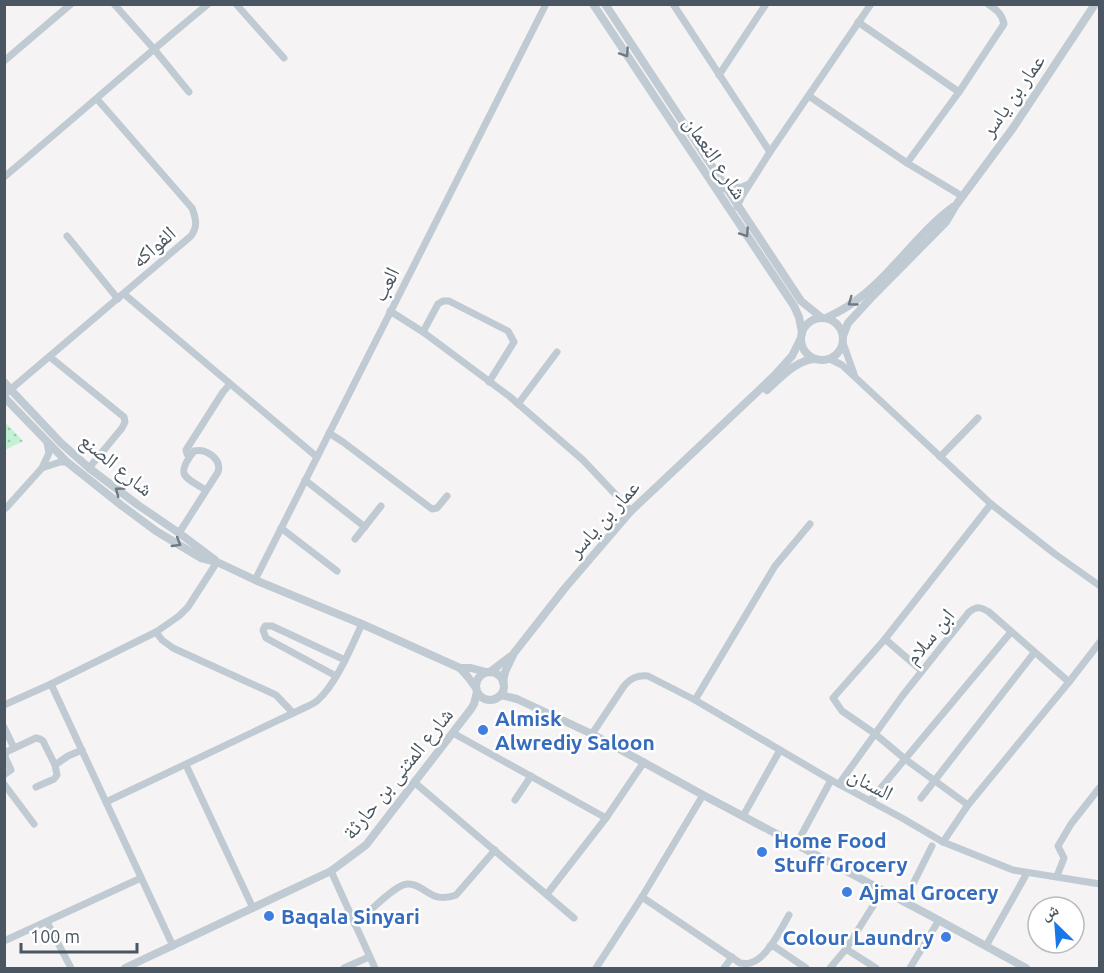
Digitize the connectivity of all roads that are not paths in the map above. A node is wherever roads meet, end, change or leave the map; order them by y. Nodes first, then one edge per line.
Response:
1 (71, 4) edge
2 (114, 4) edge
3 (207, 4) edge
4 (236, 4) edge
5 (546, 4) edge
6 (593, 4) edge
7 (605, 4) edge
8 (672, 4) edge
9 (766, 4) edge
10 (871, 4) edge
11 (988, 4) edge
12 (1096, 8) edge
13 (858, 22) junction
14 (154, 49) junction
15 (284, 58) dead end
16 (4, 61) edge
17 (718, 75) junction
18 (189, 92) dead end
19 (959, 92) junction
20 (809, 96) junction
21 (97, 99) junction
22 (770, 152) junction
23 (907, 163) junction
24 (4, 177) edge
25 (749, 184) junction
26 (726, 188) junction
27 (717, 191) junction
28 (962, 196) junction
29 (956, 205) junction
30 (738, 206) junction
31 (732, 213) junction
32 (67, 236) dead end
33 (121, 296) junction
34 (390, 311) junction
35 (824, 318) junction
36 (423, 332) junction
37 (801, 336) junction
38 (843, 339) junction
39 (557, 351) dead end
40 (50, 357) junction
41 (821, 359) junction
42 (855, 376) junction
43 (489, 381) junction
44 (4, 382) edge
45 (230, 384) junction
46 (7, 394) edge
47 (518, 404) junction
48 (730, 417) junction
49 (978, 418) dead end
50 (329, 433) junction
51 (47, 443) junction
52 (190, 456) junction
53 (317, 457) junction
54 (940, 457) junction
55 (67, 462) junction
56 (42, 468) junction
57 (88, 468) junction
58 (305, 480) junction
59 (206, 490) junction
60 (447, 496) dead end
61 (991, 504) junction
62 (381, 506) dead end
63 (6, 508) edge
64 (632, 511) junction
65 (810, 524) dead end
66 (365, 527) junction
67 (281, 528) junction
68 (179, 533) junction
69 (355, 539) dead end
70 (217, 562) junction
71 (337, 572) dead end
72 (255, 580) junction
73 (1100, 586) edge
74 (362, 624) junction
75 (156, 632) junction
76 (1011, 632) junction
77 (885, 639) junction
78 (1100, 642) edge
79 (1034, 652) junction
80 (514, 653) junction
81 (345, 660) junction
82 (460, 668) junction
83 (922, 671) junction
84 (488, 672) junction
85 (336, 676) junction
86 (1069, 682) junction
87 (504, 683) junction
88 (51, 684) junction
89 (476, 690) junction
90 (494, 699) junction
91 (517, 699) junction
92 (695, 700) junction
93 (4, 705) edge
94 (471, 709) junction
95 (293, 713) junction
96 (4, 727) edge
97 (453, 733) junction
98 (874, 733) junction
99 (592, 734) junction
100 (14, 748) junction
101 (82, 750) junction
102 (780, 750) junction
103 (905, 759) junction
104 (644, 762) junction
105 (55, 765) junction
106 (186, 765) junction
107 (4, 775) edge
108 (531, 776) junction
109 (831, 780) junction
110 (935, 780) junction
111 (414, 782) junction
112 (4, 784) edge
113 (839, 784) junction
114 (36, 787) dead end
115 (1100, 787) edge
116 (703, 795) junction
117 (921, 798) dead end
118 (515, 800) dead end
119 (870, 801) junction
120 (106, 802) junction
121 (968, 805) junction
122 (743, 816) junction
123 (606, 818) junction
124 (34, 825) dead end
125 (943, 842) junction
126 (796, 845) junction
127 (932, 846) dead end
128 (495, 850) junction
129 (331, 871) junction
130 (1027, 873) junction
131 (1057, 876) junction
132 (141, 878) junction
133 (1100, 884) edge
134 (883, 890) junction
135 (547, 894) junction
136 (642, 897) junction
137 (904, 902) junction
138 (253, 908) junction
139 (789, 915) dead end
140 (574, 918) dead end
141 (939, 920) junction
142 (47, 922) junction
143 (355, 925) junction
144 (4, 941) edge
145 (173, 946) junction
146 (770, 946) junction
147 (986, 946) junction
148 (846, 949) junction
149 (369, 957) junction
150 (732, 957) junction
151 (71, 969) edge
152 (124, 969) edge
153 (344, 969) edge
154 (375, 969) edge
155 (596, 969) edge
156 (724, 969) edge
157 (806, 969) edge
158 (830, 969) edge
159 (876, 969) edge
160 (910, 969) edge
161 (1026, 969) edge

1 - 16 street
2 - 14 street
3 - 14 street
4 - 15 street
5 - 34 street, العب
6 -> 27 street, شارع النعمان
7 - 26 street, شارع النعمان
8 - 17 street
9 - 17 street
10 - 13 street
11 - 19 street
12 - 28 street, عمار بن ياسر
13 - 19 street
13 - 20 street
14 - 18 street
14 - 21 street
17 - 22 street
19 - 23 street
20 - 22 street
20 - 23 street
21 - 24 street
21 - 33 street, الفواكه
22 - 25 street
23 - 28 street
25 - 26 street
25 - 30 street
26 - 27 street
26 - 30 street, شارع النعمان
27 - 31 street, شارع النعمان
28 - 29 street, عمار بن ياسر
29 -> 35 street, عمار بن ياسر
29 - 38 street, عمار بن ياسر
30 - 31 street
30 - 35 street, شارع النعمان
31 -> 37 street, شارع النعمان
32 - 33 street
33 - 40 street, الفواكه
33 - 45 street
34 - 36 street
34 - 50 street, العب
35 - 37 street
35 - 38 street
36 - 43 street
36 - 43 street
37 - 41 street
37 - 48 street, عمار بن ياسر
38 - 41 street
38 - 42 street
39 - 47 street
40 - 46 street, الفواكه
40 - 57 street
41 - 42 street
41 - 48 street, عمار بن ياسر
42 - 54 street
43 - 47 street
44 - 46 street, شارع الصنع
45 - 52 street
45 - 53 street
46 - 51 street, شارع الصنع
46 - 57 street, شارع الصنع
47 - 64 street
48 - 64 street, عمار بن ياسر
49 - 54 street
50 - 53 street, العب
50 - 60 street
51 - 55 street, شارع الصنع
51 - 56 street
52 - 59 street
52 - 59 street
53 - 58 street, العب
54 - 61 street
55 - 56 street
55 -> 70 street, شارع الصنع
56 - 63 street
68 -> 57 street, شارع الصنع
58 - 66 street
58 - 67 street, العب
59 - 68 street
61 - 73 street
61 - 77 street
62 - 66 street
64 - 80 street, عمار بن ياسر
65 - 92 street
66 - 69 street
67 - 71 street
67 - 72 street, العب
68 - 70 street, شارع الصنع
70 - 72 street, شارع الصنع
70 - 75 street
72 - 74 street, شارع الصنع
74 - 81 street
74 - 82 street, شارع الصنع
75 - 88 street
75 - 95 street
76 - 79 street, ابن سلام
76 - 83 street, ابن سلام
76 - 103 street
77 - 83 street
77 - 98 street
78 - 86 street
79 - 86 street, ابن سلام
79 - 110 street
80 - 84 street, عمار بن ياسر
80 - 87 street, عمار بن ياسر
81 - 85 street
81 - 85 street
82 - 84 street, شارع الصنع
82 - 89 street, شارع الصنع
83 - 98 street, ابن سلام
84 - 87 street
84 - 89 street
85 - 95 street
86 - 121 street
87 - 90 street
87 - 91 street
88 - 93 street
88 - 101 street
89 - 90 street
89 - 94 street, شارع المثنى بن حارثة
90 - 91 street
90 - 94 street, شارع المثنى بن حارثة
91 - 99 street
92 - 99 street, السنان
92 - 102 street, السنان
94 - 97 street, شارع المثنى بن حارثة
95 - 106 street
96 - 100 street
97 - 108 street
97 - 111 street, شارع المثنى بن حارثة
98 - 103 street
98 - 113 street, ابن سلام
99 - 104 street
100 - 105 street
100 - 107 street
101 - 105 street
101 - 120 street
102 - 109 street, السنان
102 - 122 street
103 - 110 street
103 - 119 street
104 - 116 street
104 - 123 street
105 - 114 street
106 - 120 street
106 - 138 street
108 - 118 street
108 - 123 street
109 - 113 street, السنان
109 - 126 street
110 - 117 street
110 - 121 street
111 - 128 street
111 - 129 street, شارع المثنى بن حارثة
112 - 124 street
113 - 119 street, السنان
115 - 131 street
116 - 122 street
116 - 136 street
119 - 125 street, السنان
120 - 132 street
121 - 125 street
122 - 126 street
123 - 135 street
125 - 130 street, السنان
126 - 134 street
127 - 137 street
128 - 135 street
128 - 143 street
129 - 138 street, شارع المثنى بن حارثة
129 - 143 street
130 - 131 street, السنان
130 - 147 street
131 - 133 street, السنان
132 - 142 street
132 - 145 street
134 - 137 street
134 - 148 street
135 - 140 street
136 - 150 street
136 - 155 street
137 - 141 street
138 - 145 street, شارع المثنى بن حارثة
139 - 146 street
141 - 147 street
141 - 160 street
142 - 144 street
142 - 151 street
143 - 149 street
145 - 152 street, شارع المثنى بن حارثة
146 - 150 street
146 - 157 street
147 - 161 street
148 - 158 street
148 - 159 street
149 - 153 street
149 - 154 street
150 - 156 street

